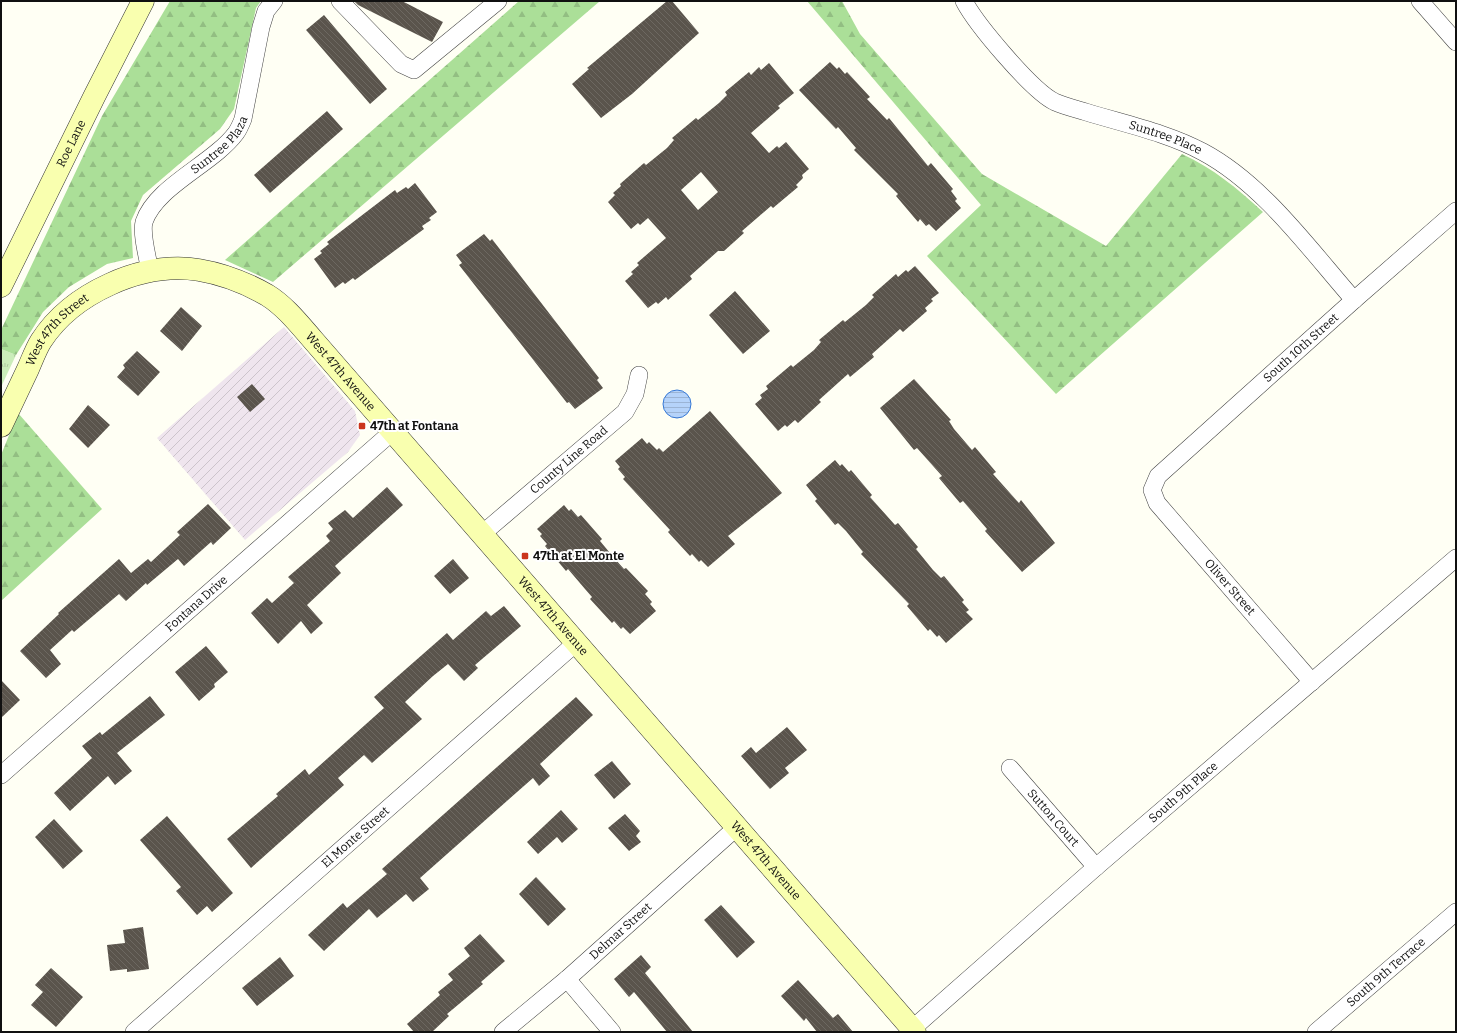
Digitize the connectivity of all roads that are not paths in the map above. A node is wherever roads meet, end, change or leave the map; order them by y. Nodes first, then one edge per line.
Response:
1 (143, 1) edge
2 (274, 1) edge
3 (340, 1) edge
4 (498, 1) edge
5 (964, 1) edge
6 (1420, 1) edge
7 (1456, 42) edge
8 (1456, 211) edge
9 (150, 271) junction
10 (1, 286) edge
11 (1354, 300) junction
12 (639, 375) dead end
13 (1, 426) edge
14 (392, 432) junction
15 (1152, 490) joint
16 (482, 534) junction
17 (1456, 558) edge
18 (577, 642) junction
19 (1312, 682) junction
20 (1010, 768) dead end
21 (1, 775) edge
22 (737, 827) junction
23 (1096, 867) junction
24 (1456, 912) edge
25 (567, 979) junction
26 (914, 1030) edge
27 (134, 1032) edge
28 (503, 1032) edge
29 (612, 1032) edge
30 (1316, 1032) edge

1 - 10 street, Roe Lane
2 - 9 street, Suntree Plaza
3 - 4 street
5 - 11 street, Suntree Place
6 - 7 street
8 - 11 street, South 10th Street
9 - 13 street, West 47th Street
9 - 14 street, West 47th Avenue
11 - 15 street, South 10th Street
12 - 16 street, County Line Road
14 - 16 street, West 47th Avenue
14 - 21 street, Fontana Drive
15 - 19 street, Oliver Street
16 - 18 street, West 47th Avenue
17 - 19 street, South 9th Place
18 - 22 street, West 47th Avenue
18 - 27 street, El Monte Street
19 - 23 street, South 9th Place
20 - 23 street, Sutton Court
22 - 25 street, Delmar Street
22 - 26 street, West 47th Avenue
23 - 26 street, South 9th Place
24 - 30 street, South 9th Terrace
25 - 28 street, Delmar Street
25 - 29 street

